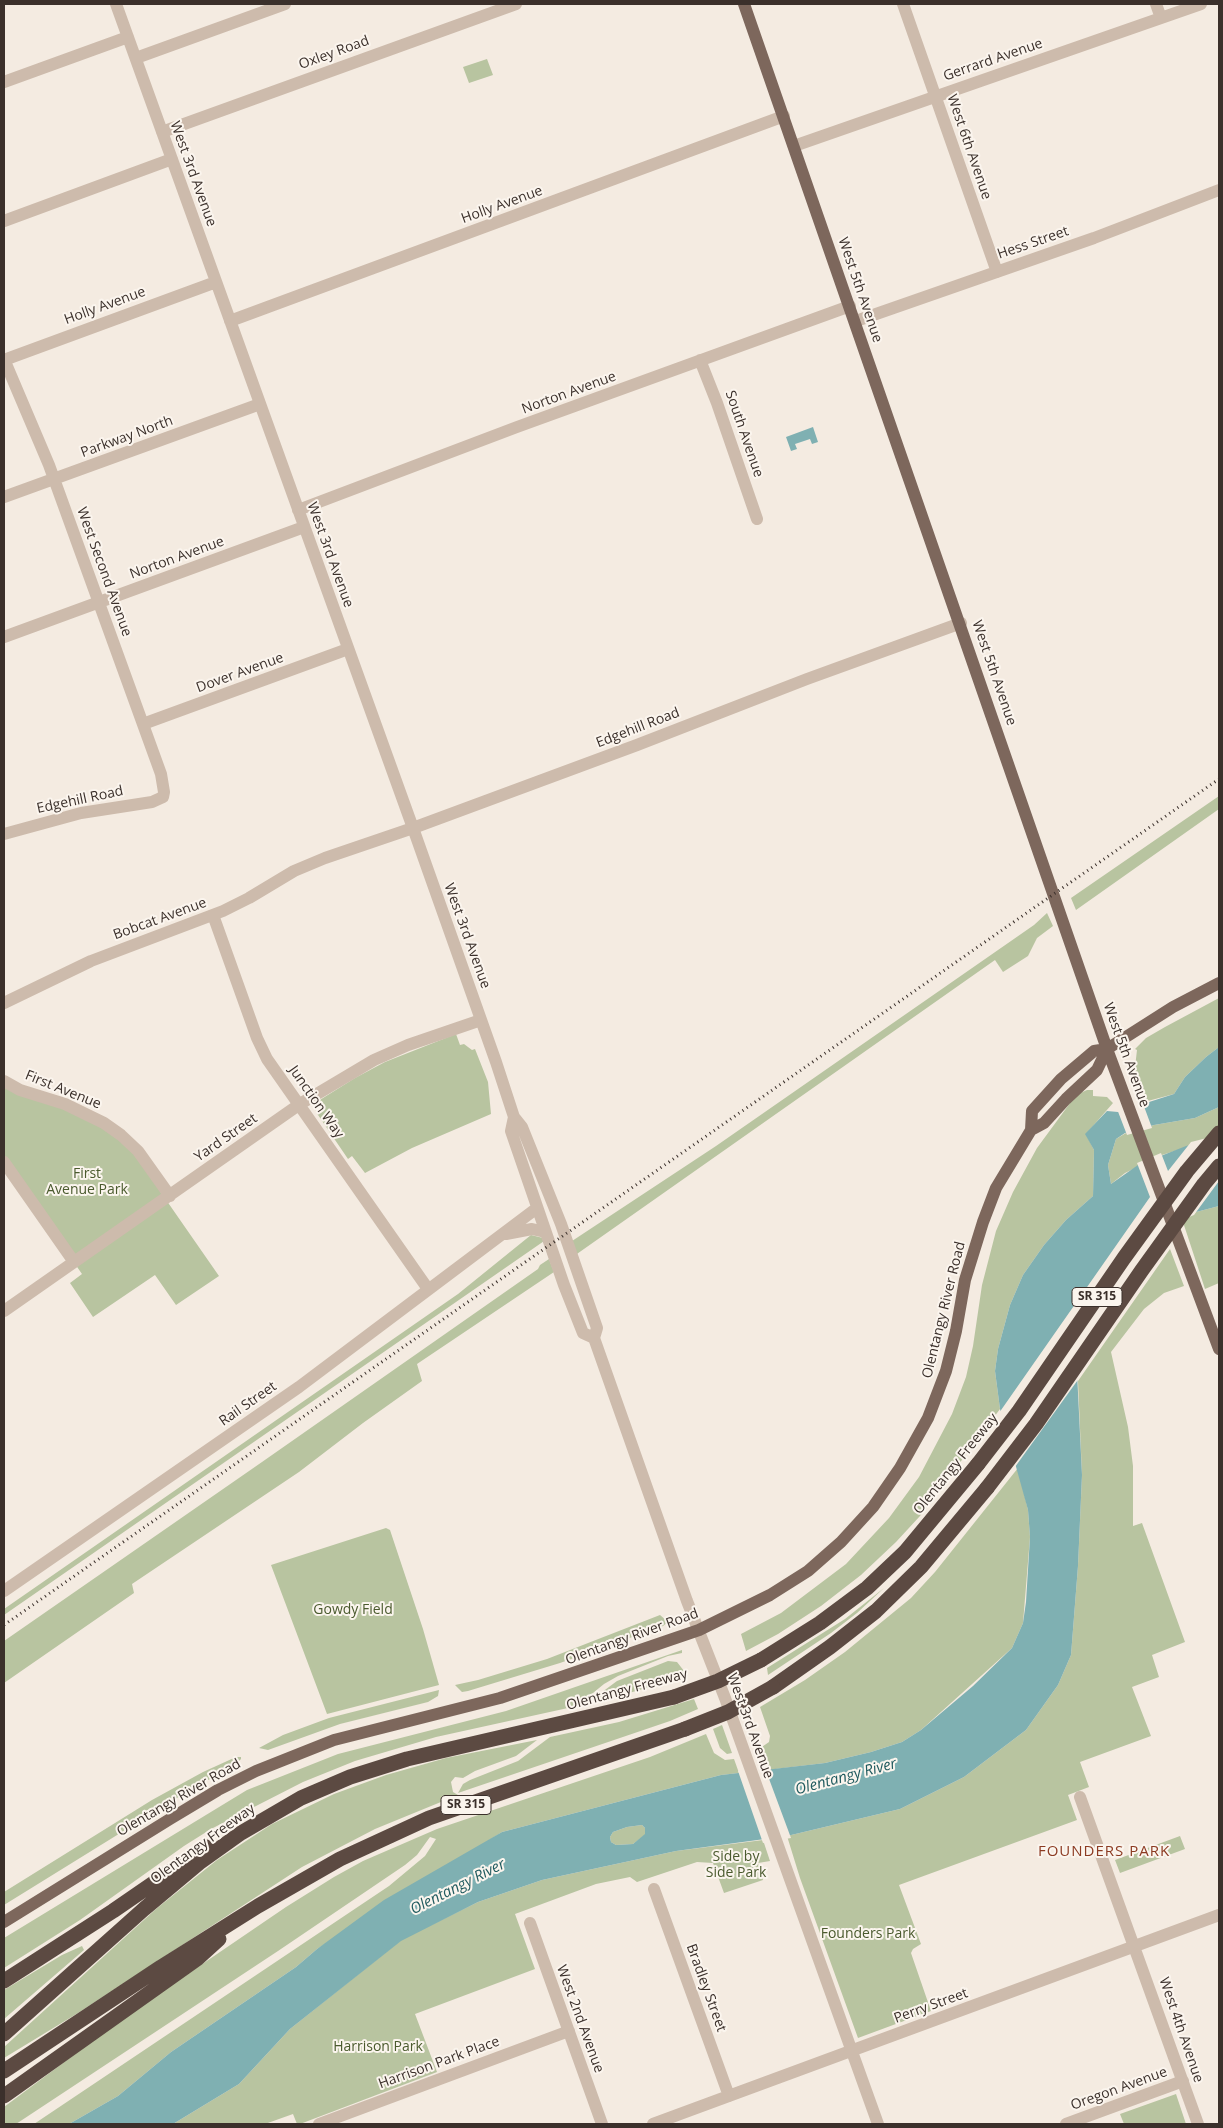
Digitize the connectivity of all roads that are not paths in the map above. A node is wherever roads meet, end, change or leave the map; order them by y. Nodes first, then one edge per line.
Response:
1 (116, 4) edge
2 (285, 4) edge
3 (516, 4) edge
4 (744, 4) edge
5 (903, 4) edge
6 (1156, 4) edge
7 (1201, 4) edge
8 (1161, 18) junction
9 (128, 36) junction
10 (136, 58) junction
11 (4, 82) edge
12 (935, 96) junction
13 (784, 116) junction
14 (162, 132) junction
15 (794, 146) junction
16 (172, 159) junction
17 (1219, 190) edge
18 (4, 221) edge
19 (997, 272) junction
20 (216, 282) junction
21 (850, 306) junction
22 (230, 321) junction
23 (856, 322) junction
24 (4, 360) edge
25 (700, 360) junction
26 (260, 404) junction
27 (54, 480) junction
28 (4, 497) edge
29 (298, 510) junction
30 (757, 519) dead end
31 (304, 528) junction
32 (99, 602) junction
33 (961, 623) junction
34 (4, 637) edge
35 (348, 649) junction
36 (143, 724) junction
37 (163, 797) joint
38 (413, 828) junction
39 (4, 834) edge
40 (325, 858) joint
41 (213, 915) junction
42 (1219, 983) edge
43 (4, 1003) edge
44 (481, 1020) junction
45 (1107, 1049) junction
46 (4, 1081) edge
47 (300, 1104) junction
48 (514, 1117) junction
49 (1031, 1130) junction
50 (1219, 1133) edge
51 (4, 1162) edge
52 (1219, 1166) edge
53 (170, 1196) junction
54 (537, 1208) junction
55 (545, 1232) junction
56 (503, 1235) junction
57 (74, 1262) junction
58 (428, 1289) junction
59 (585, 1292) junction
60 (4, 1311) edge
61 (594, 1338) junction
62 (1219, 1350) edge
63 (4, 1592) edge
64 (699, 1630) junction
65 (1080, 1797) dead end
66 (278, 1810) junction
67 (654, 1890) dead end
68 (258, 1906) junction
69 (1219, 1915) edge
70 (4, 1922) edge
71 (530, 1923) dead end
72 (1135, 1947) junction
73 (4, 1981) edge
74 (569, 2031) junction
75 (4, 2034) edge
76 (851, 2051) junction
77 (4, 2071) edge
78 (1183, 2081) junction
79 (4, 2096) edge
80 (729, 2096) junction
81 (320, 2124) edge
82 (602, 2124) edge
83 (653, 2124) edge
84 (878, 2124) edge
85 (1066, 2124) edge
86 (1198, 2124) edge

1 - 9 street, West 3rd Avenue
2 - 10 street
3 - 14 street, Oxley Road
4 - 13 main road, West 5th Avenue
5 - 12 street, West 6th Avenue
6 - 8 street
7 - 8 street, Gerrard Avenue
8 - 12 street, Gerrard Avenue
9 - 10 street, West 3rd Avenue
9 - 11 street
10 - 14 street, West 3rd Avenue
12 - 15 street, Gerrard Avenue
12 - 19 street, West 6th Avenue
13 - 15 main road, West 5th Avenue
13 - 22 street, Holly Avenue
14 - 16 street, West 3rd Avenue
15 - 21 main road, West 5th Avenue
16 - 18 street
16 - 20 street, West 3rd Avenue
17 - 19 street, Hess Street
19 - 23 street, Hess Street
20 - 22 street, West 3rd Avenue
20 - 24 street, Holly Avenue
21 - 23 main road, West 5th Avenue
21 - 25 street, Norton Avenue
22 - 26 street, West 3rd Avenue
23 - 33 main road, West 5th Avenue
24 - 27 street, West Second Avenue
25 - 29 street, Norton Avenue
25 - 30 street, South Avenue
26 - 27 street, Parkway North
26 - 29 street, West 3rd Avenue
27 - 28 street, Parkway North
27 - 32 street, West Second Avenue
29 - 31 street, West 3rd Avenue
31 - 32 street, Norton Avenue
31 - 35 street, West 3rd Avenue
32 - 34 street, Norton Avenue
32 - 36 street, West Second Avenue
33 - 38 street, Edgehill Road
33 - 45 main road, West 5th Avenue
35 - 36 street, Dover Avenue
35 - 38 street, West 3rd Avenue
36 - 37 street, West Second Avenue
37 - 39 street, Edgehill Road
38 - 40 street, Edgehill Road
38 - 44 street, West 3rd Avenue
40 - 41 street, Bobcat Avenue
41 - 43 street, Bobcat Avenue
41 - 47 street, Junction Way
42 - 45 main road, Olentangy River Road
44 - 47 street, Yard Street
44 - 48 street, West 3rd Avenue
45 - 49 main road, Olentangy River Road
45 - 49 main road, Olentangy River Road
45 - 62 main road, West 5th Avenue, bridge
46 - 53 street, First Avenue
47 - 53 street, Yard Street
47 - 58 street, Junction Way
48 - 54 street, West 3rd Avenue
48 - 59 street, West 3rd Avenue
49 - 64 main road, Olentangy River Road
50 - 66 highway, Olentangy Freeway / SR 315, bridge
51 - 57 street
52 - 68 highway, SR 315, bridge
53 - 57 street, Yard Street
54 - 55 street, West 3rd Avenue
54 - 56 street, Rail Street
54 - 59 street
55 - 56 street, Rail Street
55 - 61 street, West 3rd Avenue
56 - 58 street, Rail Street
57 - 60 street, Yard Street
58 - 63 street, Rail Street
59 - 61 street, West 3rd Avenue
61 - 64 street, West 3rd Avenue
64 - 70 main road, Olentangy River Road
64 - 76 street, West 3rd Avenue
65 - 72 street, West 4th Avenue
66 - 73 highway
66 - 75 highway, Olentangy Freeway / SR 315
67 - 80 street, Bradley Street
68 - 77 highway, SR 315
68 - 79 highway
69 - 72 street, Perry Street
71 - 74 street, West 2nd Avenue
72 - 76 street, Perry Street
72 - 78 street, West 4th Avenue
74 - 81 street, Harrison Park Place
74 - 82 street, West 2nd Avenue
76 - 80 street, Perry Street
76 - 84 street, West 3rd Avenue
78 - 85 street, Oregon Avenue
78 - 86 street, West 4th Avenue
80 - 83 street, Perry Street

